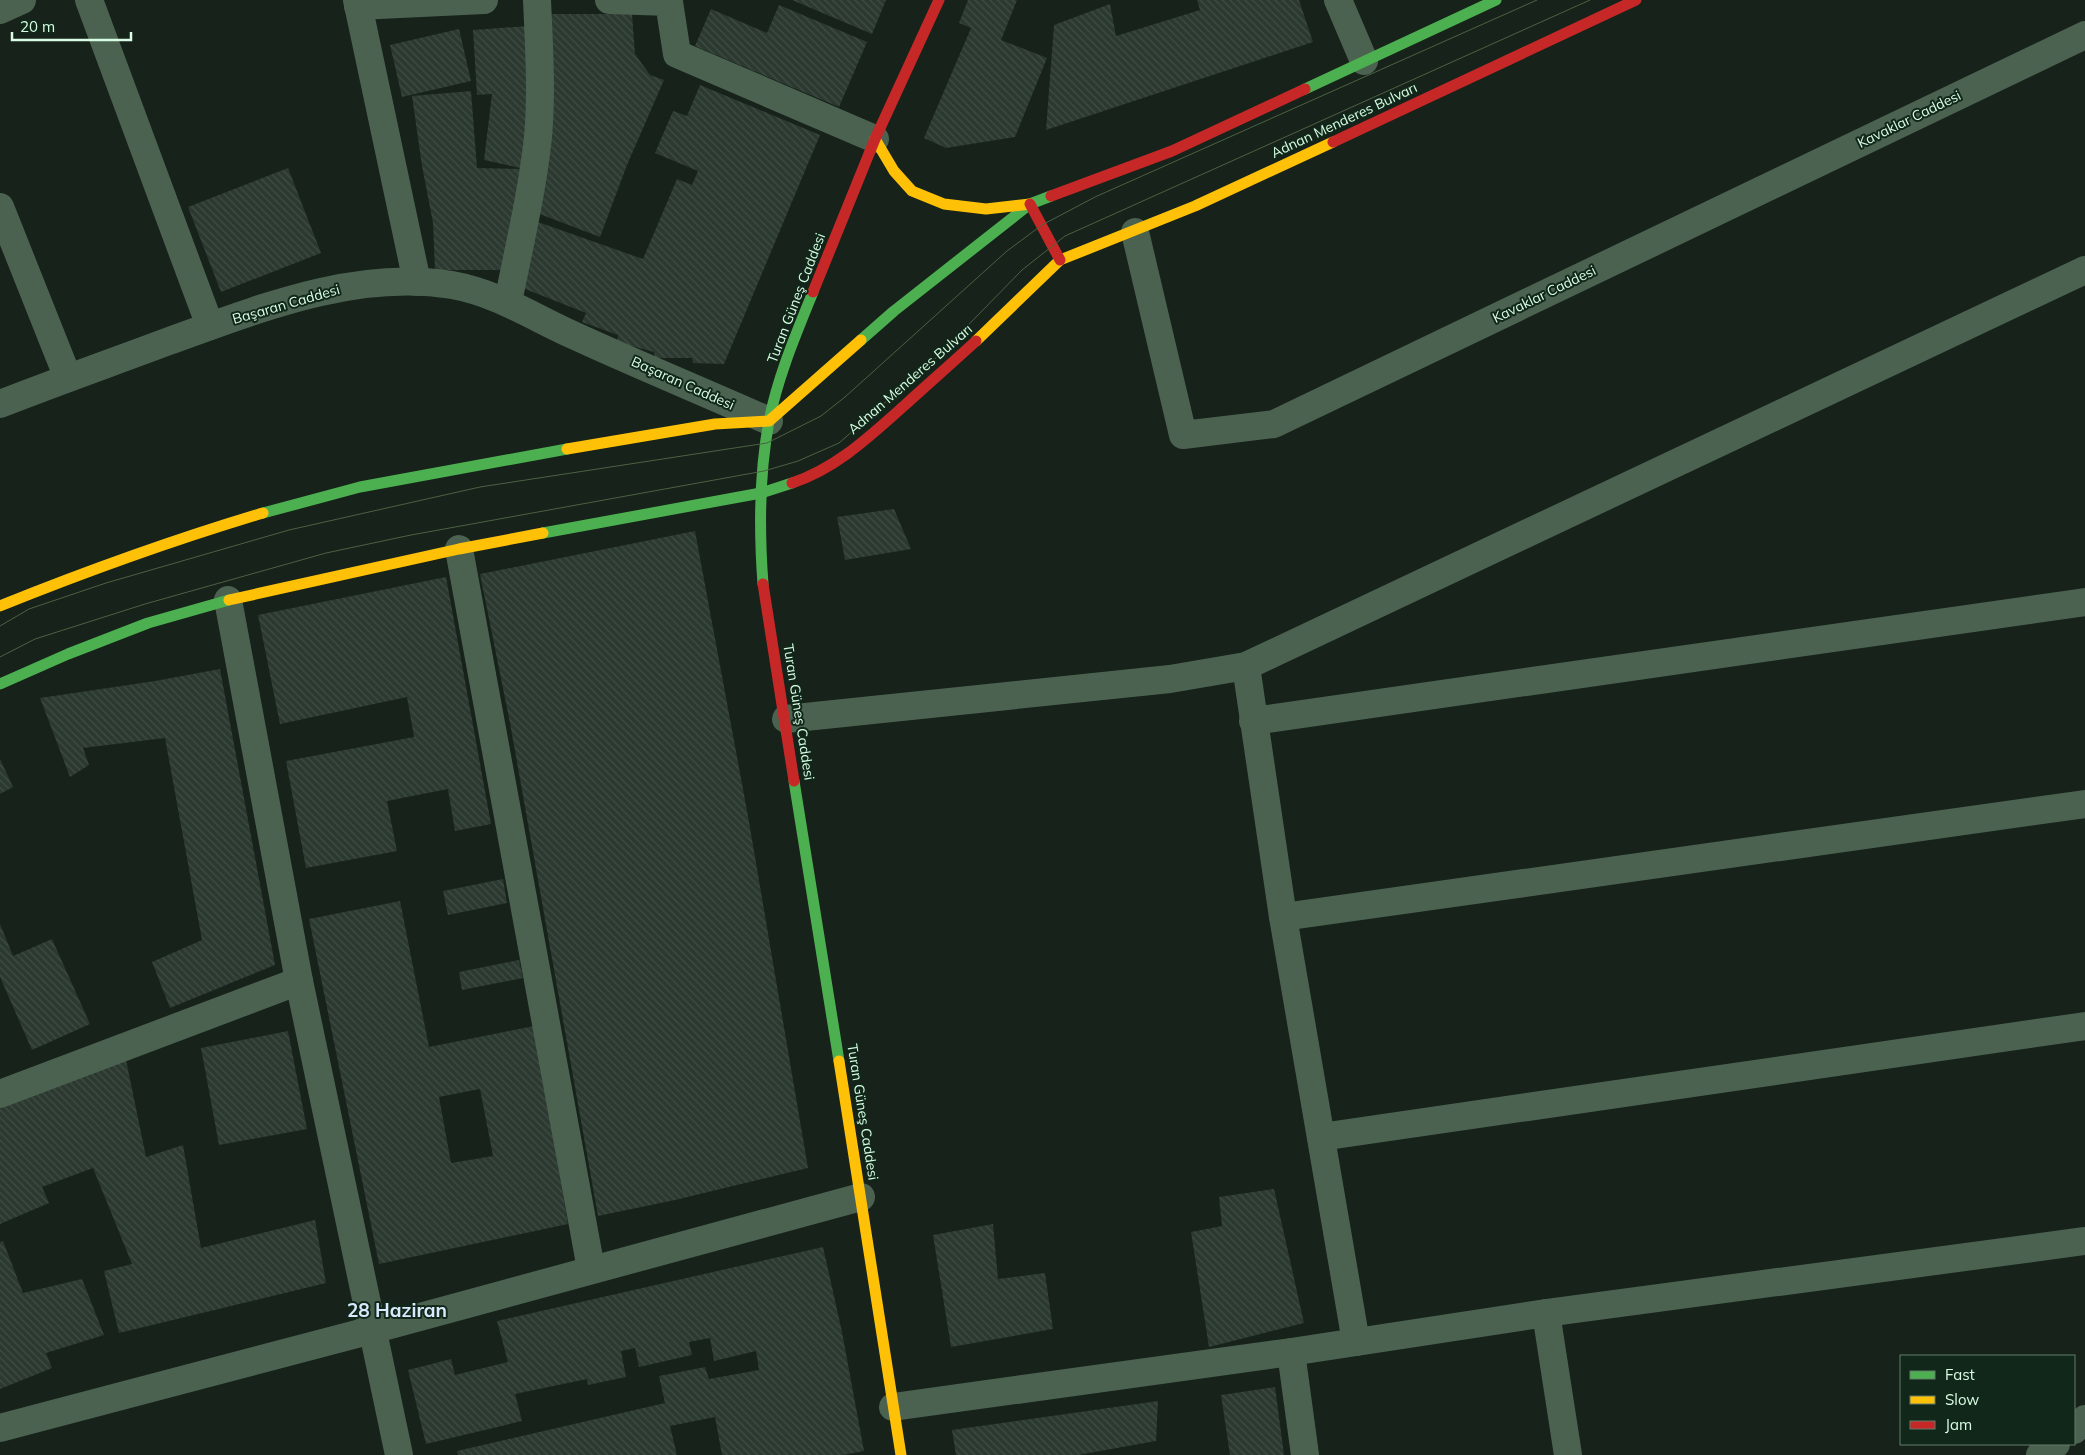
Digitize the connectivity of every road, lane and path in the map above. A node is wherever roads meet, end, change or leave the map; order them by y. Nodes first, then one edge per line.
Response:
1 (22, 0) edge
2 (89, 0) edge
3 (484, 0) edge
4 (537, 0) edge
5 (609, 0) edge
6 (939, 0) edge
7 (1338, 0) edge
8 (1496, 0) edge
9 (1636, 0) edge
10 (358, 3) edge
11 (0, 10) edge
12 (2085, 35) edge
13 (1364, 62) junction
14 (875, 139) junction
15 (1030, 204) junction
16 (0, 207) edge
17 (1135, 232) junction
18 (1060, 260) junction
19 (2085, 270) edge
20 (416, 282) junction
21 (508, 302) junction
22 (210, 326) junction
23 (68, 378) junction
24 (0, 404) edge
25 (769, 421) junction
26 (761, 493) junction
27 (459, 549) junction
28 (228, 600) junction
29 (2085, 602) edge
30 (0, 606) edge
31 (1246, 666) junction
32 (0, 684) edge
33 (786, 719) junction
34 (1253, 722) junction
35 (2085, 804) edge
36 (1283, 917) junction
37 (299, 981) junction
38 (2085, 1026) edge
39 (0, 1094) edge
40 (1321, 1138) junction
41 (861, 1197) junction
42 (2085, 1242) edge
43 (591, 1269) junction
44 (1546, 1313) junction
45 (372, 1330) junction
46 (1356, 1342) junction
47 (1291, 1352) junction
48 (894, 1406) junction
49 (2085, 1419) edge
50 (0, 1428) edge
51 (2075, 1429) edge
52 (2055, 1445) edge
53 (399, 1455) edge
54 (901, 1455) edge
55 (1305, 1455) edge
56 (1568, 1455) edge
57 (2040, 1455) edge

1 - 11 street
2 - 22 street
3 - 10 street
4 - 21 street
5 - 14 street
6 - 14 main road, Turan Güneş Caddesi
7 - 13 street
8 - 13 main road
9 - 17 main road, Adnan Menderes Bulvarı
10 - 20 street
12 - 17 street, Kavaklar Caddesi
13 - 15 main road
14 - 15 main road
14 - 25 main road, Turan Güneş Caddesi
15 - 18 main road
15 - 25 main road
16 - 23 street
17 - 18 main road, Adnan Menderes Bulvarı
18 - 26 main road, Adnan Menderes Bulvarı
19 - 31 street
20 - 21 street, Başaran Caddesi
20 - 22 street, Başaran Caddesi
21 - 25 street, Başaran Caddesi
22 - 23 street, Başaran Caddesi
23 - 24 street, Başaran Caddesi
25 - 26 main road, Turan Güneş Caddesi
25 - 30 main road
26 - 27 main road, Adnan Menderes Bulvarı
26 - 33 main road, Turan Güneş Caddesi
27 - 28 main road, Adnan Menderes Bulvarı
27 - 43 street
28 - 32 main road, Adnan Menderes Bulvarı
28 - 37 street
29 - 34 street
31 - 33 street
31 - 34 street
33 - 41 main road, Turan Güneş Caddesi
34 - 36 street
35 - 36 street
36 - 40 street
37 - 39 street
37 - 45 street
38 - 40 street
40 - 46 street
41 - 43 street
41 - 48 main road, Turan Güneş Caddesi
42 - 44 street
43 - 45 street
44 - 46 street
44 - 56 street
45 - 50 street
45 - 53 street
46 - 47 street
47 - 48 street
47 - 55 street
48 - 54 main road, Turan Güneş Caddesi
49 - 51 street
52 - 57 street

